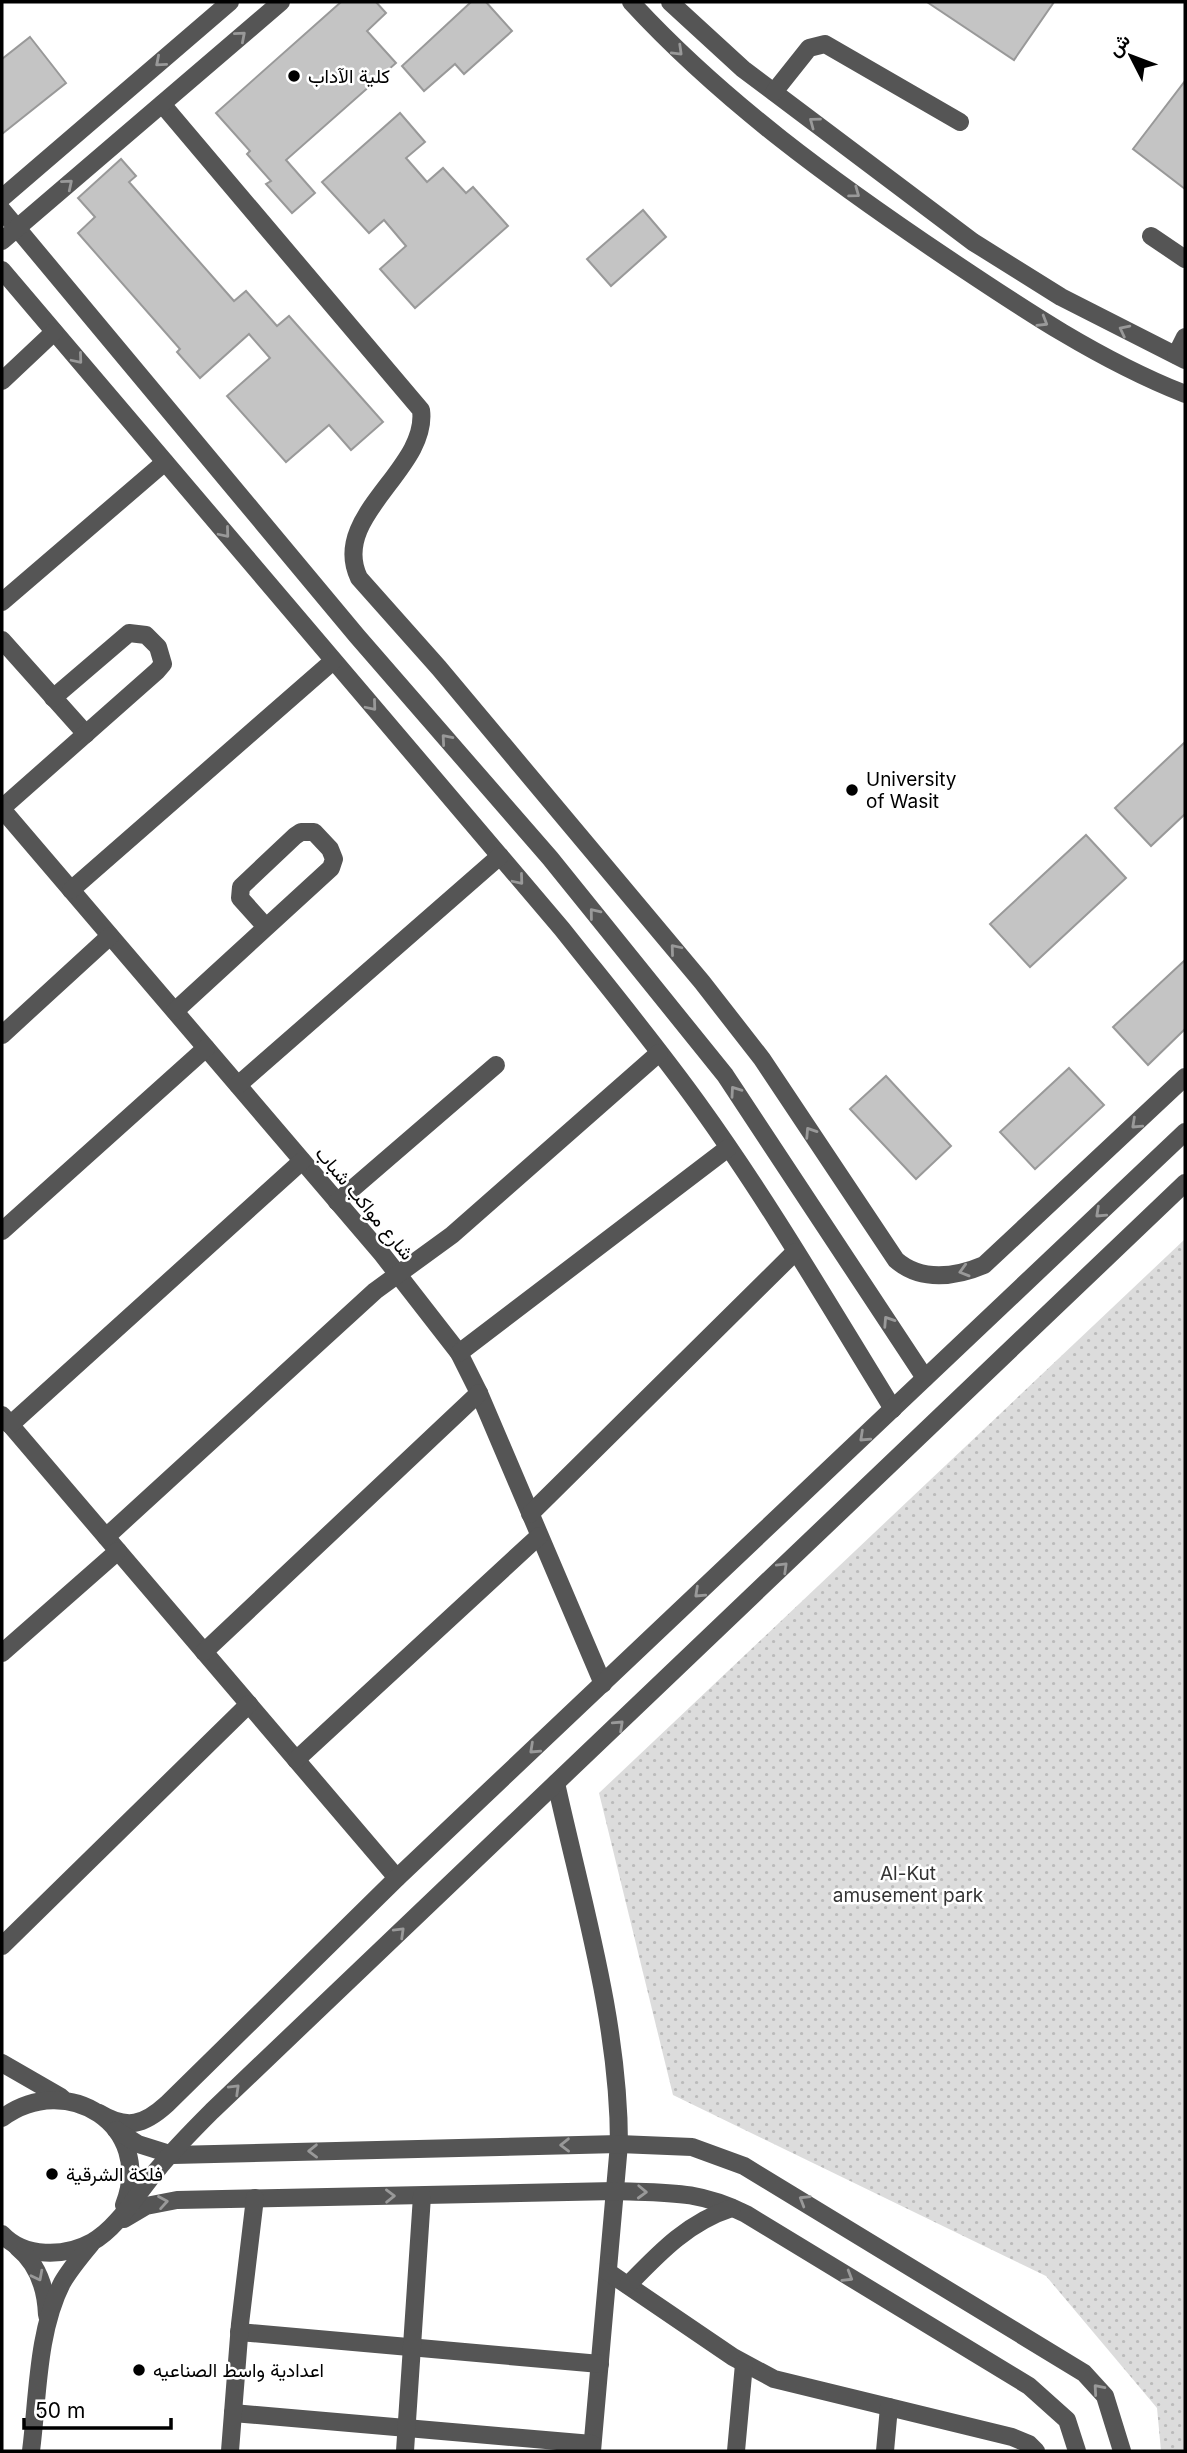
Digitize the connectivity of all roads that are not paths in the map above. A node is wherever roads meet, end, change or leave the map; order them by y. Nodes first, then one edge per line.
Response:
1 (230, 2) edge
2 (281, 2) edge
3 (631, 2) edge
4 (670, 2) edge
5 (774, 92) junction
6 (162, 104) junction
7 (960, 122) dead end
8 (74, 136) junction
9 (95, 160) junction
10 (2, 198) edge
11 (2, 210) edge
12 (17, 228) junction
13 (1151, 236) dead end
14 (2, 241) edge
15 (1185, 259) edge
16 (2, 270) edge
17 (54, 332) junction
18 (1185, 337) edge
19 (1181, 358) edge
20 (2, 381) edge
21 (1185, 394) edge
22 (165, 462) junction
23 (2, 602) edge
24 (2, 640) edge
25 (334, 661) junction
26 (54, 698) junction
27 (86, 734) junction
28 (2, 808) edge
29 (500, 856) junction
30 (71, 890) junction
31 (266, 927) junction
32 (110, 936) junction
33 (175, 1012) junction
34 (2, 1035) edge
35 (206, 1048) junction
36 (659, 1053) junction
37 (496, 1065) dead end
38 (1185, 1077) edge
39 (238, 1085) junction
40 (1185, 1132) edge
41 (728, 1148) junction
42 (302, 1161) junction
43 (1185, 1183) edge
44 (337, 1202) junction
45 (2, 1230) edge
46 (795, 1252) junction
47 (399, 1276) junction
48 (459, 1353) junction
49 (925, 1378) junction
50 (479, 1393) junction
51 (893, 1409) junction
52 (6, 1420) edge
53 (530, 1514) junction
54 (539, 1536) junction
55 (112, 1544) junction
56 (204, 1652) junction
57 (2, 1653) edge
58 (603, 1684) junction
59 (248, 1704) junction
60 (296, 1760) junction
61 (556, 1783) junction
62 (397, 1878) junction
63 (2, 1946) edge
64 (2, 2063) edge
65 (68, 2099) junction
66 (99, 2113) junction
67 (2, 2118) edge
68 (205, 2119) junction
69 (116, 2130) junction
70 (619, 2144) junction
71 (221, 2154) junction
72 (170, 2155) junction
73 (615, 2191) junction
74 (422, 2196) junction
75 (255, 2198) junction
76 (732, 2208) junction
77 (120, 2215) junction
78 (4, 2236) edge
79 (99, 2238) junction
80 (608, 2272) junction
81 (628, 2285) junction
82 (47, 2326) junction
83 (239, 2332) junction
84 (412, 2347) junction
85 (600, 2364) junction
86 (744, 2364) junction
87 (889, 2407) junction
88 (233, 2413) junction
89 (407, 2427) junction
90 (592, 2448) edge
91 (31, 2451) edge
92 (230, 2451) edge
93 (405, 2451) edge
94 (736, 2451) edge
95 (885, 2451) edge
96 (1036, 2451) edge
97 (1077, 2451) edge
98 (1122, 2451) edge

1 -> 8 street
6 -> 2 street
3 -> 21 street
4 - 5 street
5 - 7 street
19 -> 5 street
6 - 9 street
38 -> 6 street
8 - 9 street
8 - 10 street
12 -> 9 street
11 - 12 street
12 - 14 street
49 -> 12 street
13 - 15 street
16 - 17 street
17 - 20 street
17 -> 22 street
18 - 19 street
22 - 23 street
22 -> 25 street
24 - 26 street
25 -> 29 street
25 - 30 street
26 - 27 street
26 - 27 street
27 - 28 street
28 - 30 street, شارع مواكب شباب
29 -> 36 street
29 - 39 street
30 - 32 street, شارع مواكب شباب
31 - 31 street
31 - 33 street
32 - 33 street, شارع مواكب شباب
32 - 34 street
33 - 35 street, شارع مواكب شباب
35 - 39 street, شارع مواكب شباب
35 - 45 street
36 - 41 street
36 - 47 street
37 - 44 street
39 - 42 street, شارع مواكب شباب
40 -> 49 street
41 - 46 street
41 - 48 street
42 - 44 street, شارع مواكب شباب
42 - 52 street
61 -> 43 street
44 - 47 street, شارع مواكب شباب
46 - 51 street
46 - 53 street
47 - 48 street, شارع مواكب شباب
47 - 55 street
48 - 50 street, شارع مواكب شباب
49 - 51 street
50 - 53 street, شارع مواكب شباب
50 - 56 street
51 -> 58 street
52 - 55 street
53 - 54 street, شارع مواكب شباب
54 - 58 street, شارع مواكب شباب
54 - 60 street
55 - 56 street
55 - 57 street
56 - 59 street
58 -> 62 street
59 - 60 street
59 - 63 street
60 - 62 street
68 -> 61 street
61 - 70 street
62 - 66 street
64 - 65 street
65 - 66 street
65 - 67 street
66 - 69 street
68 - 71 street
68 - 72 street
69 - 72 street
69 - 77 street
70 -> 71 street
70 - 73 street
98 -> 70 street
71 - 72 street
72 - 77 street
73 - 74 street
73 -> 76 street
73 - 80 street
75 -> 74 street
74 - 84 street
79 -> 75 street
75 - 83 street
76 - 81 street
76 -> 97 street
77 - 79 street
78 - 79 street
78 -> 82 street
79 - 82 street
80 - 81 street
80 - 85 street
81 - 86 street
82 - 91 street
83 - 84 street
83 - 88 street
84 - 85 street
84 - 89 street
85 - 90 street
86 - 87 street
86 - 94 street
87 - 95 street
87 - 96 street
88 - 89 street
88 - 92 street
89 - 90 street
89 - 93 street

